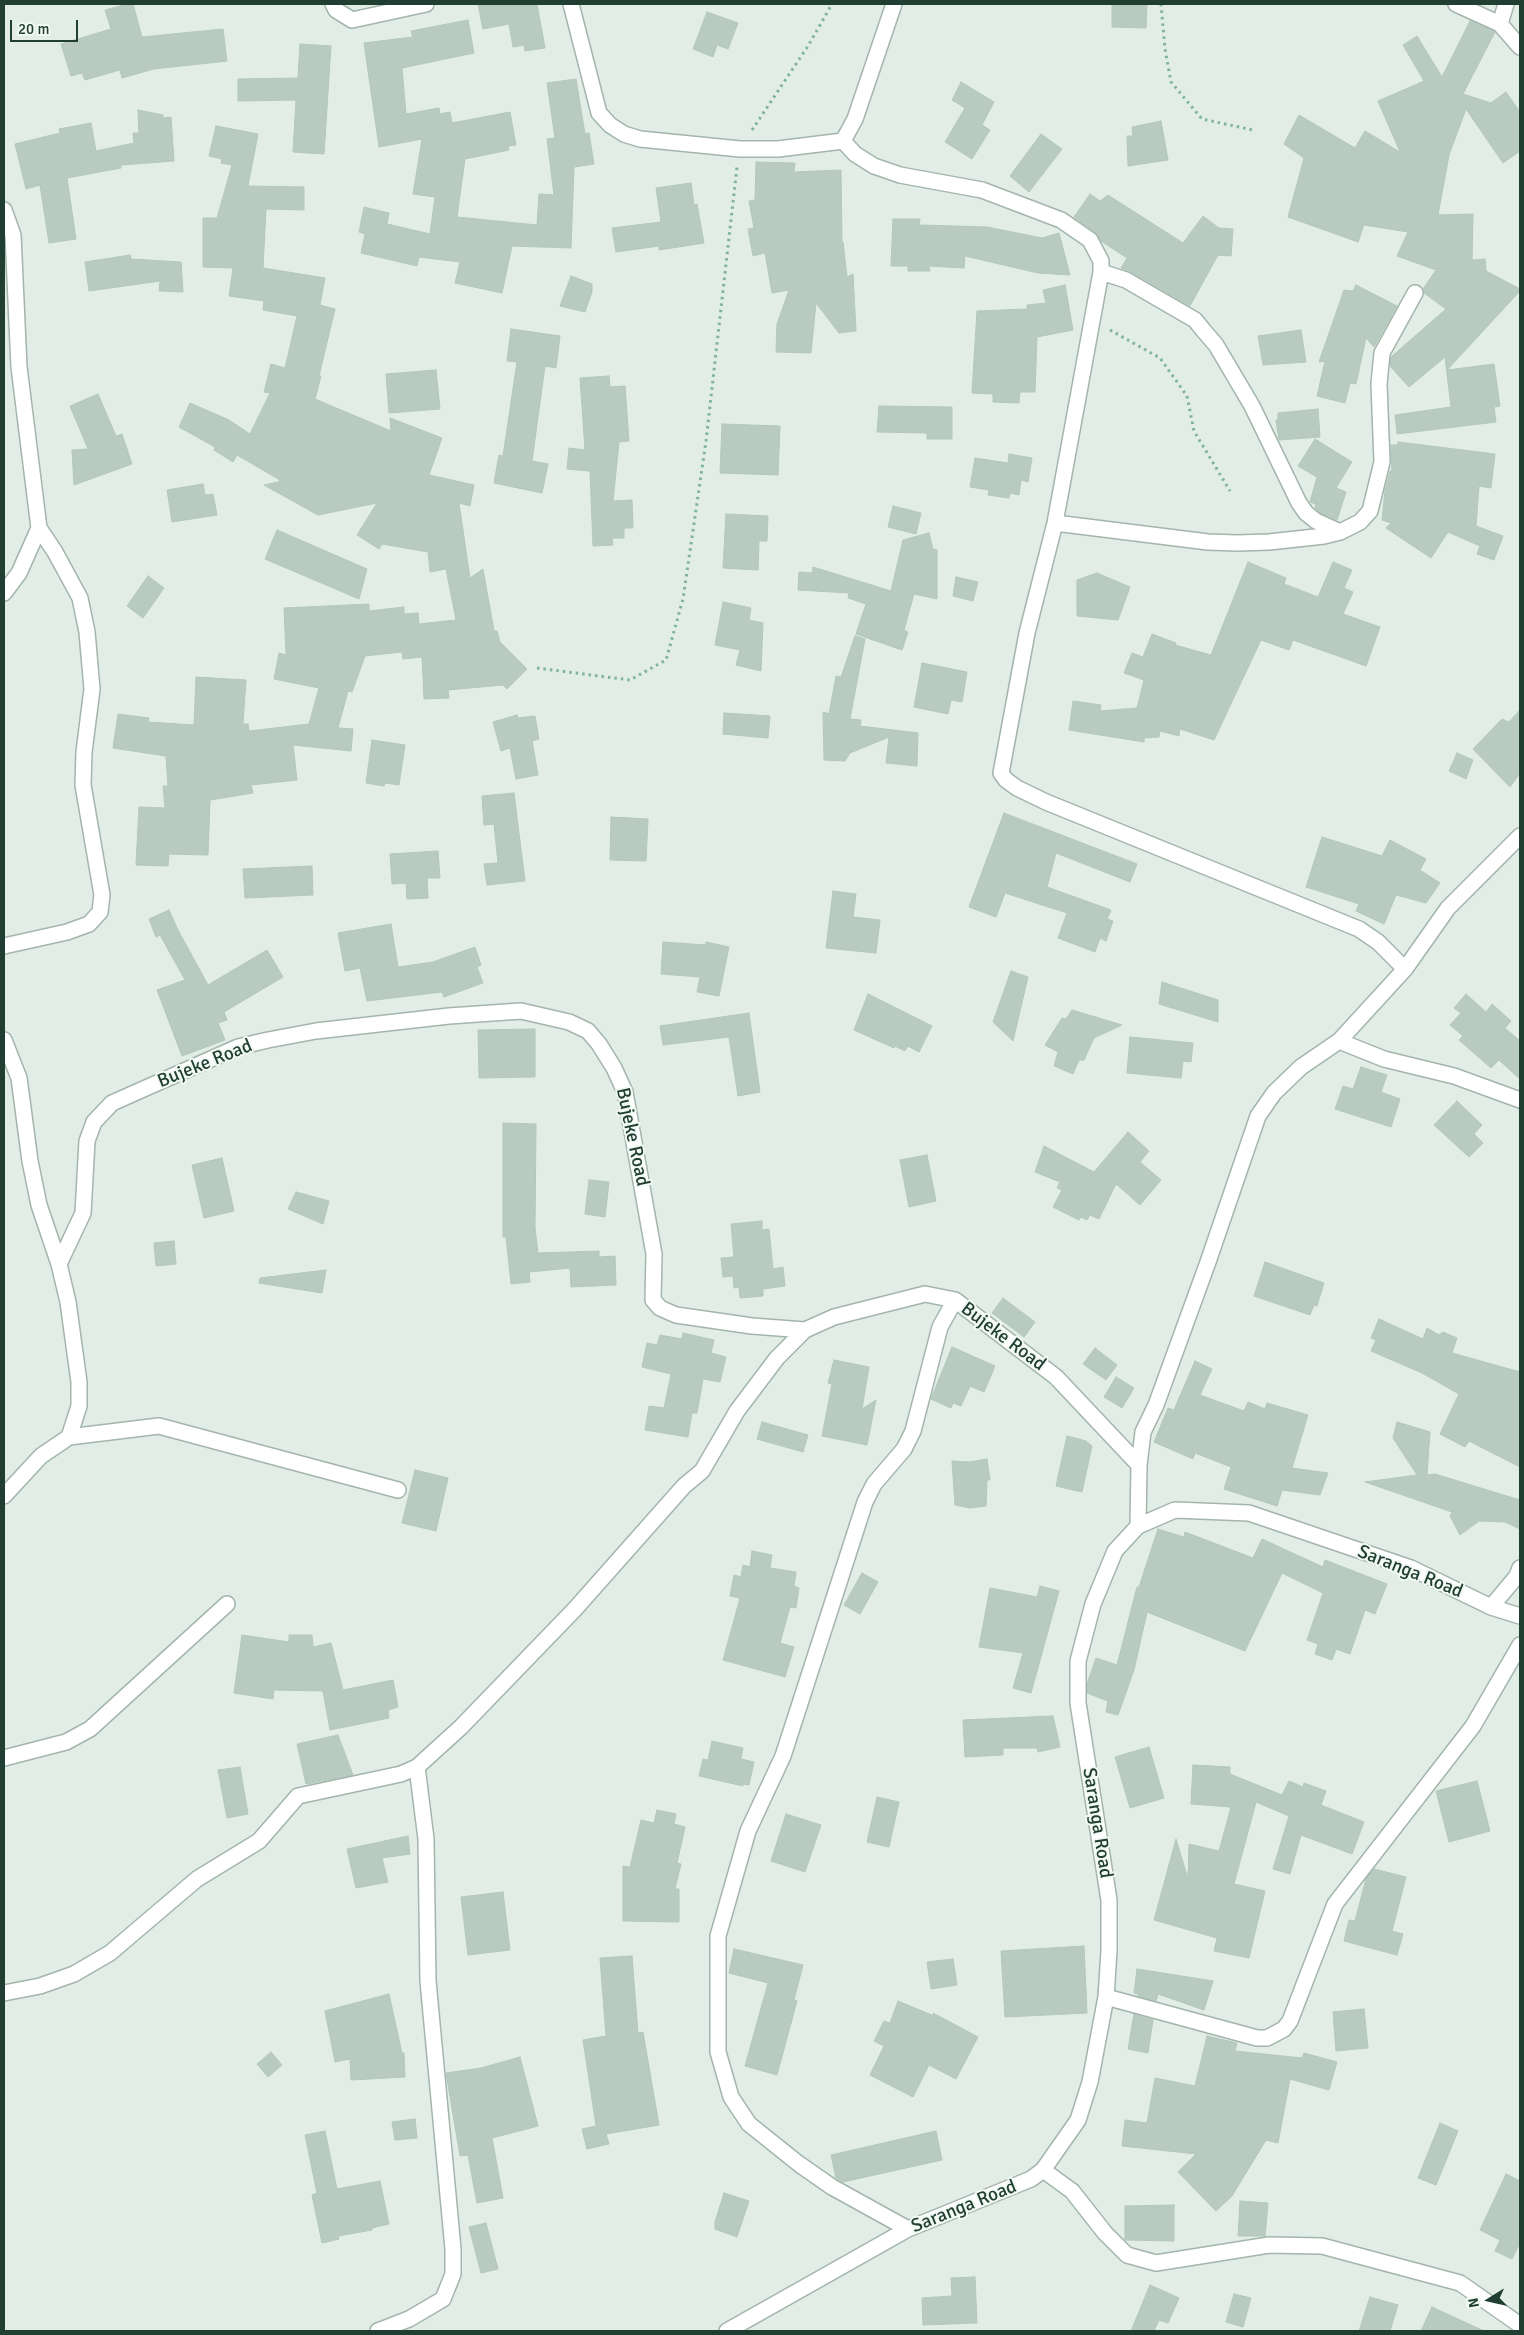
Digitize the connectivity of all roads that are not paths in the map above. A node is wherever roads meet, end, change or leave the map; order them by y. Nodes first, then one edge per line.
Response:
1 (334, 4) edge
2 (426, 4) edge
3 (571, 4) edge
4 (894, 4) edge
5 (1456, 4) edge
6 (1506, 4) edge
7 (1500, 24) junction
8 (1520, 47) edge
9 (842, 141) junction
10 (4, 210) edge
11 (1101, 272) junction
12 (1415, 293) dead end
13 (1055, 523) junction
14 (39, 528) junction
15 (1340, 532) junction
16 (4, 593) edge
17 (1520, 836) edge
18 (4, 946) edge
19 (1405, 968) junction
20 (4, 1040) edge
21 (1339, 1041) junction
22 (1520, 1100) edge
23 (58, 1264) junction
24 (955, 1300) junction
25 (805, 1330) junction
26 (69, 1437) junction
27 (1139, 1465) junction
28 (398, 1490) dead end
29 (4, 1496) edge
30 (1138, 1526) junction
31 (1520, 1568) edge
32 (227, 1604) dead end
33 (1491, 1607) junction
34 (1520, 1616) edge
35 (1520, 1645) edge
36 (4, 1758) edge
37 (417, 1767) junction
38 (4, 1993) edge
39 (1106, 1997) junction
40 (1043, 2170) junction
41 (908, 2229) junction
42 (1520, 2325) edge
43 (378, 2331) edge
44 (727, 2331) edge

1 - 2 street
3 - 9 street
4 - 9 street
5 - 7 street
6 - 7 street
7 - 8 street
9 - 11 street
10 - 14 street
11 - 13 street
11 - 15 street
12 - 15 street
13 - 15 street
13 - 19 street
14 - 16 street
14 - 18 street
17 - 19 street
19 - 21 street
20 - 23 street
21 - 22 street
21 - 27 street
23 - 25 street, Bujeke Road
23 - 26 street
24 - 25 street, Bujeke Road
24 - 27 street, Bujeke Road
24 - 41 street
25 - 37 street
26 - 28 street
26 - 29 street
27 - 30 street
30 - 33 street, Saranga Road
30 - 39 street, Saranga Road
31 - 33 street
32 - 36 street
33 - 34 street, Saranga Road
35 - 39 street
37 - 38 street
37 - 43 street
39 - 40 street, Saranga Road
40 - 41 street, Saranga Road
40 - 42 street
41 - 44 street, Saranga Road

